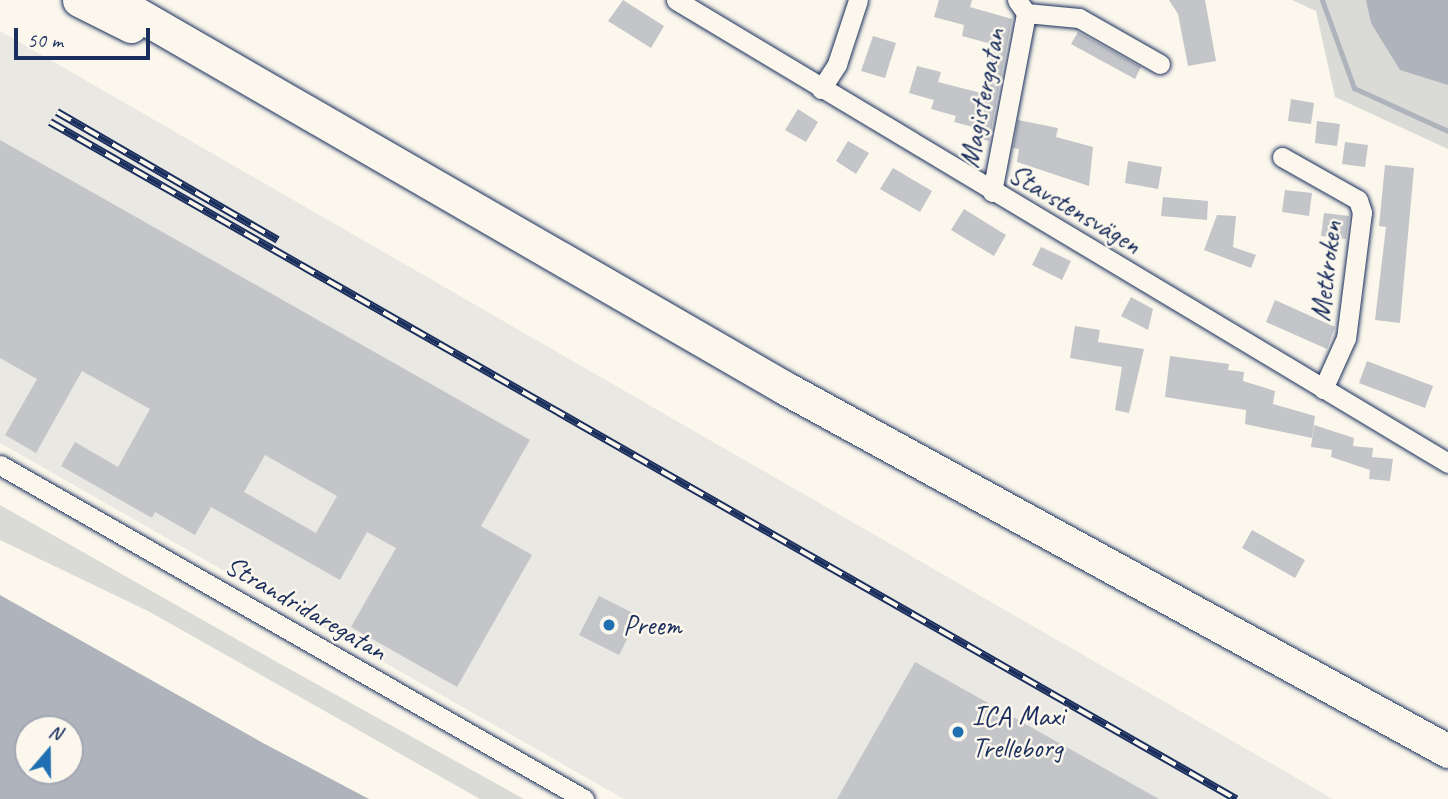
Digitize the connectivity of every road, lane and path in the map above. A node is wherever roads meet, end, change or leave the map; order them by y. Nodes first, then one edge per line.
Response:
1 (79, 0) edge
2 (113, 0) edge
3 (676, 0) edge
4 (858, 0) edge
5 (1022, 7) edge
6 (1160, 64) dead end
7 (821, 89) junction
8 (280, 100) junction
9 (1282, 157) dead end
10 (992, 192) junction
11 (1323, 389) junction
12 (1448, 463) edge
13 (0, 466) edge
14 (1448, 751) edge
15 (584, 799) edge

1 - 8 highway
2 - 8 highway
3 - 7 street, Stavstensvägen
4 - 7 street
5 - 6 street, Magistergatan
5 - 10 street, Magistergatan
7 - 10 street, Stavstensvägen
8 - 14 highway
9 - 11 street, Metkroken
10 - 11 street, Stavstensvägen
11 - 12 street, Stavstensvägen
13 - 15 street, Strandridaregatan

